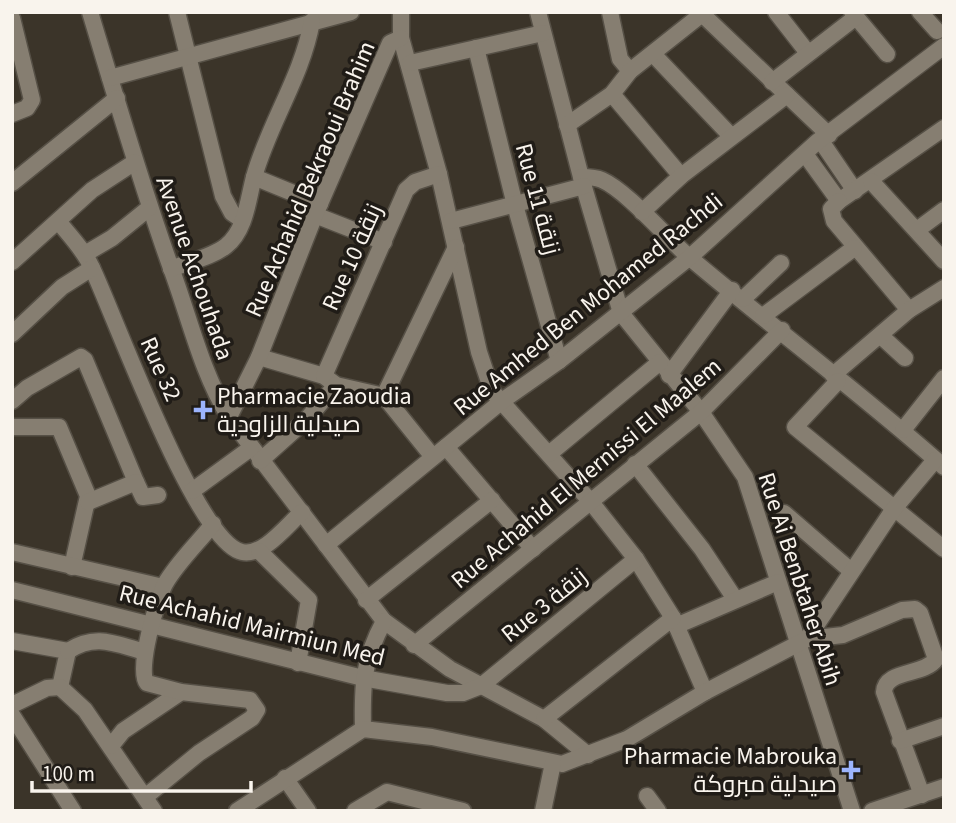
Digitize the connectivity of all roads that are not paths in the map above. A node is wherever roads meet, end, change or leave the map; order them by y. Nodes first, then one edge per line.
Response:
1 (90, 12) edge
2 (177, 12) edge
3 (351, 12) edge
4 (401, 12) edge
5 (538, 12) edge
6 (610, 12) edge
7 (776, 12) edge
8 (920, 12) edge
9 (701, 13) edge
10 (854, 14) edge
11 (312, 21) junction
12 (14, 28) edge
13 (543, 33) junction
14 (401, 38) junction
15 (941, 39) edge
16 (476, 48) junction
17 (808, 53) junction
18 (190, 54) junction
19 (653, 54) junction
20 (887, 54) dead end
21 (410, 63) junction
22 (630, 71) junction
23 (110, 78) junction
24 (772, 82) junction
25 (612, 94) junction
26 (788, 95) junction
27 (117, 99) junction
28 (12, 114) edge
29 (567, 125) junction
30 (944, 128) edge
31 (731, 136) junction
32 (825, 138) junction
33 (805, 154) junction
34 (135, 162) junction
35 (439, 174) junction
36 (681, 176) junction
37 (254, 177) junction
38 (582, 181) junction
39 (871, 181) junction
40 (12, 183) edge
41 (855, 191) junction
42 (839, 201) junction
43 (515, 205) junction
44 (149, 208) junction
45 (317, 209) junction
46 (944, 210) edge
47 (642, 212) junction
48 (242, 220) junction
49 (58, 221) junction
50 (451, 221) junction
51 (917, 230) junction
52 (384, 242) junction
53 (456, 247) junction
54 (854, 248) junction
55 (690, 257) junction
56 (88, 261) junction
57 (944, 261) edge
58 (12, 262) edge
59 (781, 263) dead end
60 (172, 269) junction
61 (944, 288) edge
62 (738, 294) junction
63 (909, 310) junction
64 (621, 313) junction
65 (763, 316) junction
66 (782, 330) junction
67 (12, 334) edge
68 (881, 335) junction
69 (259, 357) junction
70 (905, 358) dead end
71 (559, 361) junction
72 (665, 369) junction
73 (835, 378) junction
74 (330, 381) junction
75 (942, 385) edge
76 (384, 396) junction
77 (12, 401) edge
78 (502, 401) junction
79 (701, 412) junction
80 (229, 418) junction
81 (12, 427) edge
82 (902, 430) junction
83 (439, 452) junction
84 (255, 454) junction
85 (550, 454) junction
86 (940, 463) edge
87 (635, 464) junction
88 (136, 482) junction
89 (192, 491) junction
90 (158, 495) dead end
91 (492, 500) junction
92 (88, 502) junction
93 (591, 502) junction
94 (893, 510) junction
95 (302, 513) junction
96 (783, 513) dead end
97 (213, 524) junction
98 (326, 545) junction
99 (533, 549) junction
100 (944, 549) edge
101 (259, 551) junction
102 (12, 552) edge
103 (636, 559) junction
104 (72, 568) junction
105 (850, 570) junction
106 (778, 582) junction
107 (163, 587) junction
108 (12, 590) edge
109 (735, 599) junction
110 (366, 600) junction
111 (384, 621) junction
112 (675, 622) junction
113 (153, 624) junction
114 (12, 641) edge
115 (802, 643) junction
116 (414, 645) junction
117 (68, 651) junction
118 (145, 652) junction
119 (299, 663) junction
120 (362, 678) junction
121 (481, 686) junction
122 (60, 687) junction
123 (181, 692) junction
124 (705, 692) junction
125 (12, 705) edge
126 (12, 715) edge
127 (544, 719) junction
128 (944, 726) edge
129 (363, 729) junction
130 (900, 741) junction
131 (111, 746) junction
132 (588, 755) junction
133 (553, 763) junction
134 (285, 778) junction
135 (944, 787) edge
136 (922, 795) junction
137 (648, 796) dead end
138 (150, 804) edge
139 (374, 806) edge
140 (73, 811) edge
141 (237, 811) edge
142 (307, 811) edge
143 (355, 811) edge
144 (463, 811) edge
145 (543, 811) edge
146 (658, 811) edge
147 (852, 811) edge
148 (872, 811) edge

1 - 23 street, Avenue Achouhada
2 - 18 street
3 - 11 street
4 - 14 street
5 - 13 street
6 - 22 street
7 - 17 street
8 - 15 street
9 - 19 street
9 - 24 street
10 - 17 street
10 - 20 street
11 - 18 street
11 - 37 street
12 - 28 street
13 - 16 street
13 - 29 street
14 - 21 street
14 - 45 street, Rue Achahid Bekraoui Brahim
15 - 32 street, Rue Amhed Ben Mohamed Rachdi
16 - 21 street
16 - 43 street, Rue 11 زنقة
17 - 24 street
18 - 23 street
18 - 48 street
19 - 22 street
19 - 31 street
21 - 35 street
22 - 25 street
23 - 27 street, Avenue Achouhada
24 - 26 street
25 - 29 street
25 - 36 street
26 - 31 street
26 - 32 street
27 - 34 street, Avenue Achouhada
27 - 40 street
29 - 38 street
30 - 39 street
31 - 36 street
32 - 33 street, Rue Amhed Ben Mohamed Rachdi
32 - 41 street
33 - 42 street
33 - 55 street, Rue Amhed Ben Mohamed Rachdi
34 - 44 street, Avenue Achouhada
34 - 49 street
35 - 50 street
35 - 52 street, Rue 10 زنقة
36 - 47 street
37 - 45 street
37 - 48 street
38 - 43 street
38 - 47 street
38 - 64 street
39 - 41 street
39 - 51 street
41 - 42 street
42 - 54 street
43 - 50 street
43 - 71 street, Rue 11 زنقة
44 - 56 street
44 - 60 street, Avenue Achouhada
45 - 52 street
45 - 69 street, Rue Achahid Bekraoui Brahim
46 - 51 street
47 - 55 street
48 - 60 street
49 - 56 street, Rue 32
49 - 58 street
50 - 53 street
51 - 57 street
52 - 74 street, Rue 10 زنقة
53 - 76 street
53 - 78 street
54 - 63 street
54 - 65 street
55 - 62 street
55 - 64 street, Rue Amhed Ben Mohamed Rachdi
56 - 67 street
56 - 89 street, Rue 32
59 - 62 street
60 - 80 street, Avenue Achouhada
61 - 63 street
62 - 65 street
62 - 72 street
63 - 68 street
64 - 71 street, Rue Amhed Ben Mohamed Rachdi
64 - 72 street, Rue Ai Benbtaher Abih
65 - 66 street
66 - 73 street
66 - 79 street, Rue Achahid El Mernissi El Maalem
68 - 70 street
68 - 73 street
69 - 74 street
69 - 80 street, Rue Achahid Bekraoui Brahim
71 - 78 street, Rue Amhed Ben Mohamed Rachdi
72 - 79 street, Rue Ai Benbtaher Abih
72 - 85 street
73 - 82 street
73 - 94 street
74 - 76 street
74 - 84 street, Rue 10 زنقة
75 - 82 street
76 - 83 street
77 - 88 street
78 - 83 street, Rue Amhed Ben Mohamed Rachdi
78 - 85 street
79 - 87 street, Rue Achahid El Mernissi El Maalem
79 - 106 street, Rue Ai Benbtaher Abih
80 - 84 street, Avenue Achouhada
81 - 92 street
82 - 86 street
83 - 91 street
83 - 98 street, Rue Amhed Ben Mohamed Rachdi
84 - 89 street, Rue 10 زنقة
84 - 95 street, Avenue Achouhada
85 - 93 street
86 - 94 street
87 - 93 street, Rue Achahid El Mernissi El Maalem
87 - 109 street
88 - 90 street
88 - 92 street
89 - 97 street, Rue 32
91 - 99 street
91 - 110 street
92 - 104 street
93 - 99 street, Rue Achahid El Mernissi El Maalem
93 - 103 street
94 - 100 street
94 - 105 street
95 - 98 street, Avenue Achouhada
95 - 101 street
96 - 105 street
97 - 101 street, Rue 32
97 - 107 street
98 - 110 street, Avenue Achouhada
99 - 116 street, Rue Achahid El Mernissi El Maalem
101 - 119 street, Rue 32
102 - 104 street
103 - 112 street
103 - 121 street, Rue 3 زنقة
104 - 107 street
105 - 115 street
106 - 109 street
106 - 115 street, Rue Ai Benbtaher Abih
107 - 113 street
108 - 113 street, Rue Achahid Mairmiun Med
109 - 112 street
110 - 111 street, Avenue Achouhada
111 - 116 street, Avenue Achouhada
111 - 120 street
112 - 124 street
112 - 127 street
113 - 118 street
113 - 119 street, Rue Achahid Mairmiun Med
114 - 117 street
115 - 124 street
115 - 130 street
115 - 147 street, Rue Ai Benbtaher Abih
116 - 121 street, Avenue Achouhada
117 - 118 street
117 - 122 street
118 - 123 street
119 - 120 street, Rue Achahid Mairmiun Med
120 - 121 street, Rue Achahid Mairmiun Med
120 - 129 street
121 - 127 street, Avenue Achouhada
122 - 125 street
122 - 131 street
123 - 131 street
123 - 138 street
124 - 132 street
126 - 140 street
127 - 132 street, Avenue Achouhada
128 - 130 street
129 - 133 street
129 - 134 street
130 - 136 street
131 - 138 street
132 - 133 street
133 - 145 street
134 - 141 street
134 - 142 street
135 - 136 street
136 - 148 street
137 - 146 street
139 - 143 street
139 - 144 street

